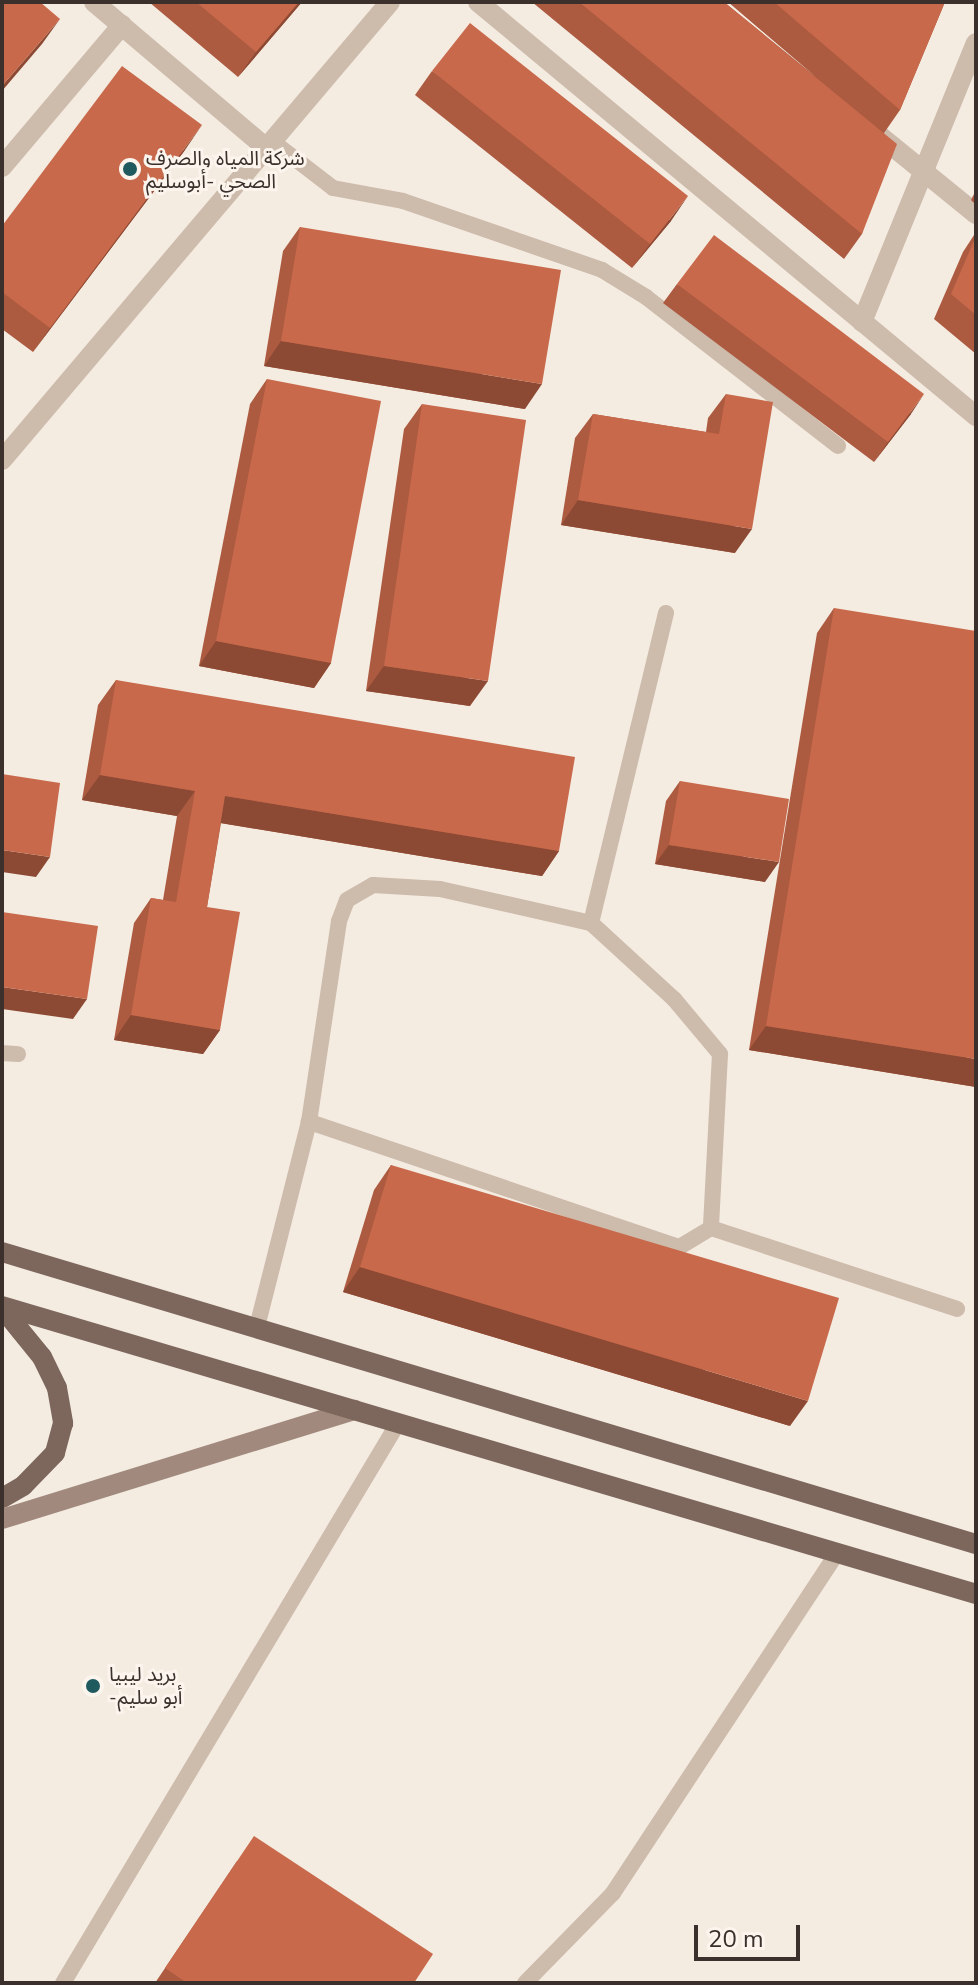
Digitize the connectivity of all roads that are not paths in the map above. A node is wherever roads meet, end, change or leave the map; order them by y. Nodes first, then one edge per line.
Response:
1 (94, 2) edge
2 (390, 2) edge
3 (478, 2) edge
4 (122, 25) junction
5 (976, 43) edge
6 (864, 123) edge
7 (269, 144) junction
8 (2, 167) edge
9 (924, 170) junction
10 (976, 214) edge
11 (862, 322) junction
12 (976, 416) edge
13 (838, 446) dead end
14 (2, 460) edge
15 (666, 613) dead end
16 (591, 923) junction
17 (309, 1122) junction
18 (711, 1228) junction
19 (2, 1252) edge
20 (2, 1307) edge
21 (957, 1309) dead end
22 (257, 1327) junction
23 (355, 1410) junction
24 (398, 1423) junction
25 (2, 1498) edge
26 (2, 1519) edge
27 (976, 1544) edge
28 (837, 1553) junction
29 (976, 1594) edge
30 (63, 1983) edge
31 (525, 1983) edge

1 - 4 street
2 - 7 street
3 - 11 street
4 - 7 street
4 - 8 street
5 - 9 street
6 - 9 street
7 - 13 lane
7 - 14 street
9 - 10 street
9 - 11 street
11 - 12 street
15 - 16 lane
16 - 17 lane
16 - 18 lane
17 - 18 lane
17 - 22 lane
18 - 21 lane
19 - 22 main road
20 - 23 main road
20 - 25 main road
22 - 27 main road
23 - 24 main road
23 - 26 main road
24 - 28 main road
24 - 30 lane
28 - 29 main road
28 - 31 lane

